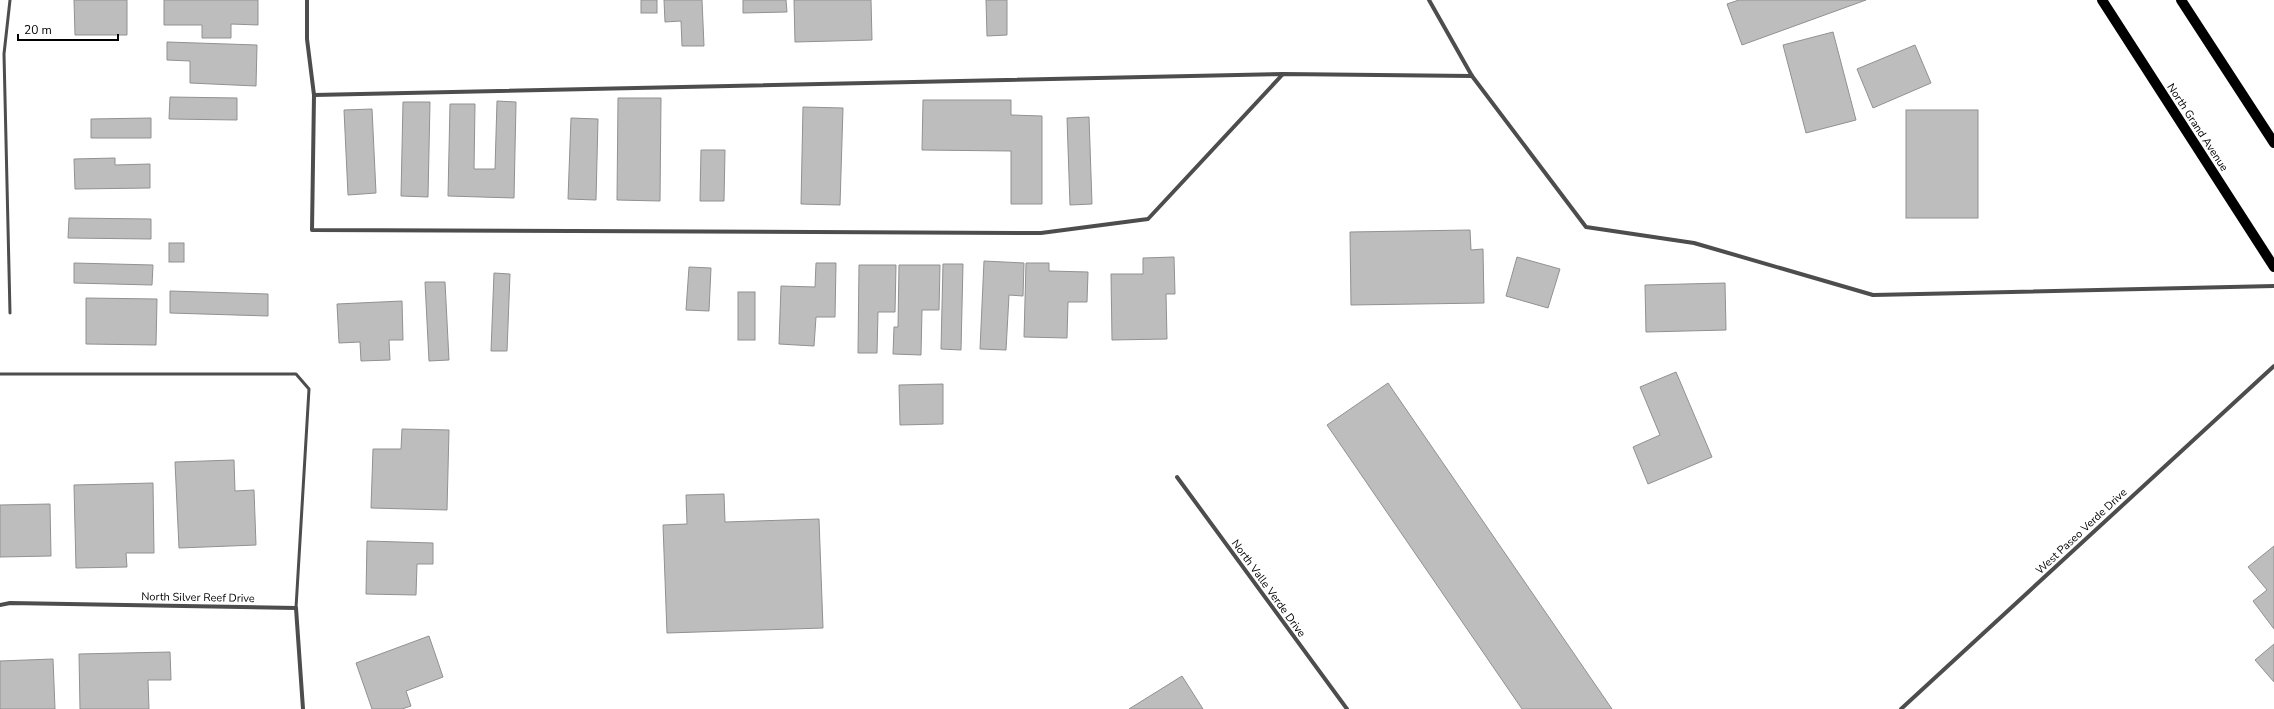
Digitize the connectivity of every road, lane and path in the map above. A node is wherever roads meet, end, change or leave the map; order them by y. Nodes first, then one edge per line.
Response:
1 (10, 0) edge
2 (307, 0) edge
3 (1429, 0) edge
4 (2102, 0) edge
5 (2181, 0) edge
6 (1283, 74) junction
7 (1472, 76) junction
8 (314, 95) junction
9 (2274, 143) edge
10 (2274, 267) edge
11 (2274, 286) edge
12 (10, 313) dead end
13 (2274, 366) edge
14 (0, 374) edge
15 (1177, 477) dead end
16 (0, 605) edge
17 (296, 608) junction
18 (303, 709) edge
19 (1347, 709) edge
20 (1901, 709) edge

1 - 12 lane
2 - 8 street
3 - 7 street
4 - 10 main road, North Grand Avenue
5 - 9 main road
6 - 7 street
6 - 8 street
6 - 8 street
7 - 11 street
13 - 20 street, West Paseo Verde Drive
14 - 17 lane
15 - 19 street, North Valle Verde Drive
16 - 17 street, North Silver Reef Drive
17 - 18 street

